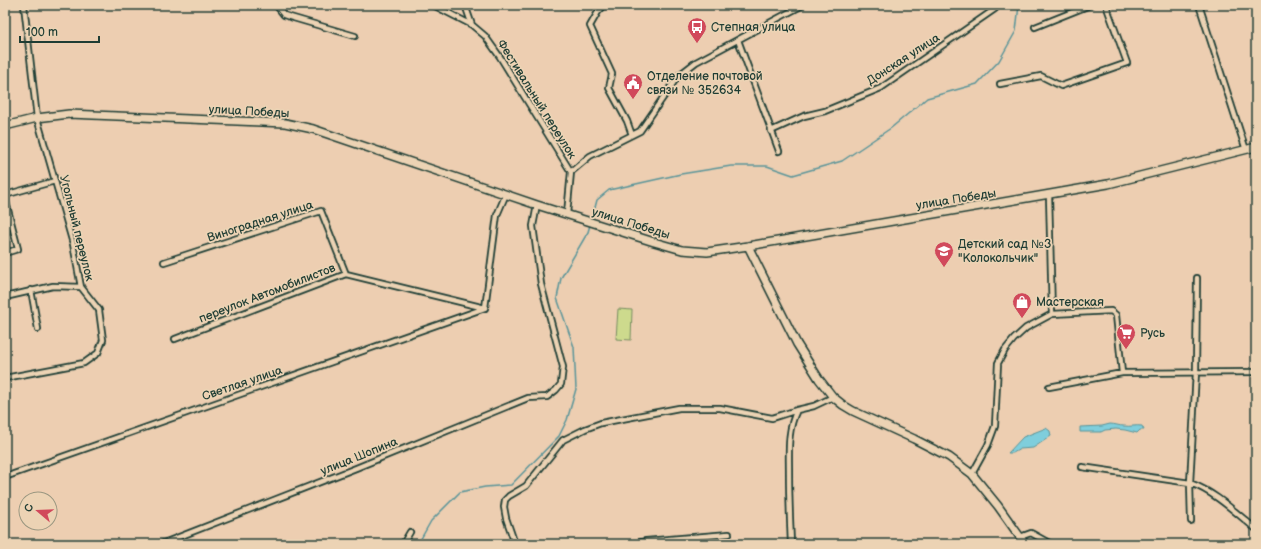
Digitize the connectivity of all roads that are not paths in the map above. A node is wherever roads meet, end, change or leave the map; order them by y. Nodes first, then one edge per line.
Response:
1 (24, 5) edge
2 (276, 5) edge
3 (433, 5) edge
4 (466, 5) edge
5 (604, 5) edge
6 (803, 5) edge
7 (1090, 5) edge
8 (1106, 5) edge
9 (1199, 5) edge
10 (995, 9) dead end
11 (472, 25) junction
12 (1035, 27) dead end
13 (355, 36) dead end
14 (738, 40) junction
15 (1000, 84) dead end
16 (37, 118) junction
17 (5, 126) edge
18 (771, 131) junction
19 (632, 135) junction
20 (1255, 149) edge
21 (1246, 150) junction
22 (779, 151) dead end
23 (571, 172) junction
24 (55, 181) junction
25 (506, 194) junction
26 (1049, 195) junction
27 (5, 197) edge
28 (536, 204) junction
29 (567, 214) junction
30 (748, 246) junction
31 (5, 252) edge
32 (164, 262) dead end
33 (346, 274) junction
34 (1197, 278) dead end
35 (81, 287) junction
36 (31, 290) junction
37 (5, 297) edge
38 (485, 308) junction
39 (1052, 314) junction
40 (38, 329) dead end
41 (175, 339) dead end
42 (1196, 372) junction
43 (1256, 372) edge
44 (1122, 373) junction
45 (5, 378) edge
46 (1048, 387) dead end
47 (832, 397) junction
48 (797, 410) junction
49 (1082, 467) dead end
50 (972, 474) junction
51 (5, 477) edge
52 (1190, 483) junction
53 (1191, 521) dead end
54 (1256, 529) edge
55 (410, 532) dead end
56 (729, 534) dead end
57 (1020, 537) junction
58 (161, 544) edge
59 (403, 544) edge
60 (515, 544) edge
61 (634, 544) edge
62 (791, 544) edge
63 (1025, 544) edge
64 (1051, 544) edge

1 - 16 street, Угольный переулок
2 - 13 street
3 - 11 street, Фестивальный переулок
4 - 11 street
5 - 19 street
6 - 14 street
7 - 12 street
8 - 15 street
9 - 21 street
10 - 18 street, Донская улица
11 - 23 street, Фестивальный переулок
14 - 18 street
14 - 19 street
16 - 17 street, улица Победы
16 - 24 street, Угольный переулок
16 - 25 street, улица Победы
18 - 22 street
19 - 23 street
20 - 21 street, улица Победы
21 - 26 street, улица Победы
23 - 29 street, Фестивальный переулок
24 - 27 street
24 - 35 street, Угольный переулок
25 - 28 street, улица Победы
25 - 38 street
26 - 30 street, улица Победы
26 - 39 street
27 - 31 street
28 - 29 street, улица Победы
28 - 58 street, улица Шопина
29 - 30 street, улица Победы
30 - 47 street
32 - 33 street, Виноградная улица
33 - 38 street, переулок Автомобилистов
33 - 41 street, переулок Автомобилистов
34 - 42 street
35 - 36 street
35 - 45 street, Угольный переулок
36 - 37 street
36 - 40 street
38 - 51 street, Светлая улица
39 - 44 street
39 - 50 street
42 - 43 street
42 - 44 street
42 - 52 street
44 - 46 street
47 - 48 street
47 - 50 street
48 - 60 street
48 - 62 street
49 - 52 street
50 - 57 street
52 - 53 street
52 - 54 street
55 - 59 street
56 - 61 street
57 - 63 street
57 - 64 street

